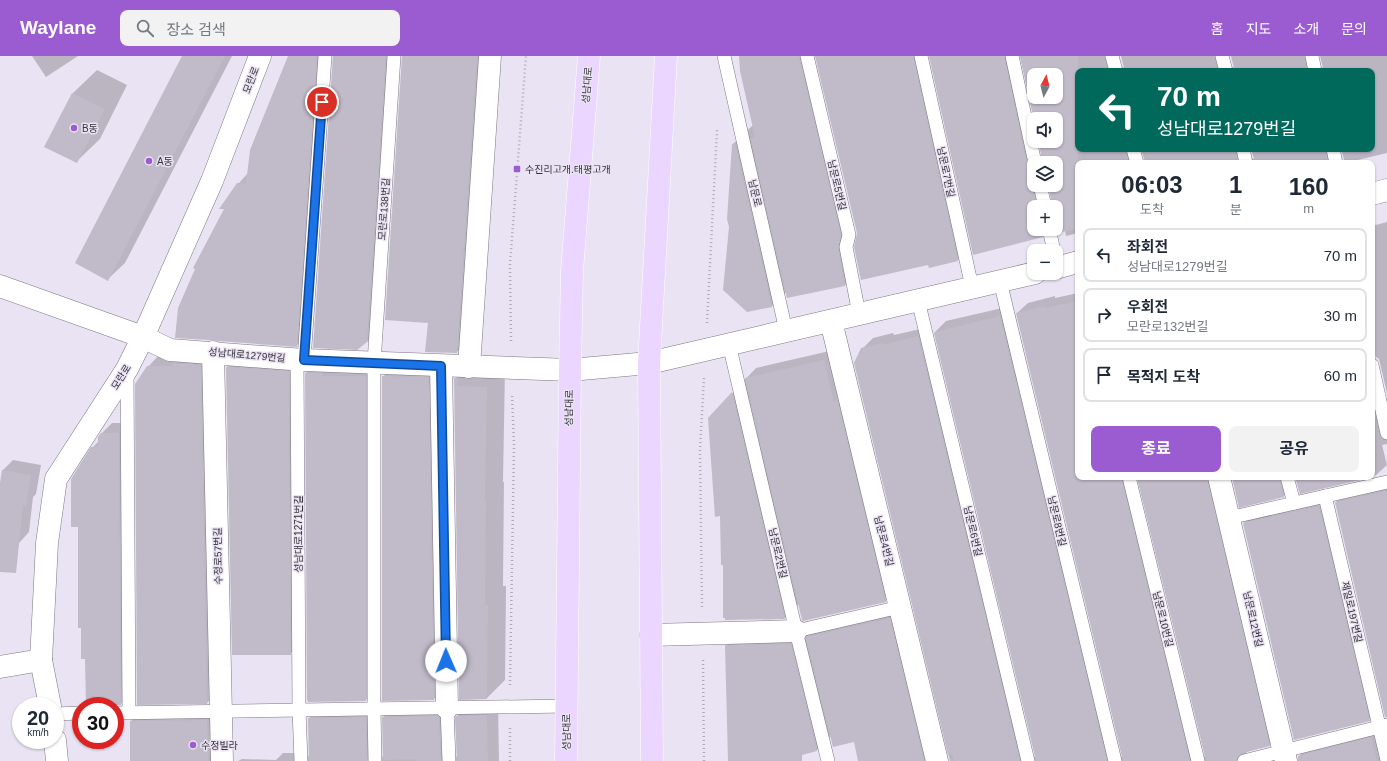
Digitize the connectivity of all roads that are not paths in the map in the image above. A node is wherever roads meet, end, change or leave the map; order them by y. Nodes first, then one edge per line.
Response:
1 (260, 56) edge
2 (325, 56) edge
3 (394, 56) edge
4 (490, 56) edge
5 (589, 56) edge
6 (666, 56) edge
7 (724, 56) edge
8 (806, 56) edge
9 (921, 56) edge
10 (1012, 56) edge
11 (1112, 56) edge
12 (1222, 56) edge
13 (1312, 56) edge
14 (1115, 68) edge
15 (1225, 68) edge
16 (1314, 68) edge
17 (1033, 156) edge
18 (1387, 190) edge
19 (1375, 193) edge
20 (1052, 236) edge
21 (1065, 263) edge
22 (1027, 275) edge
23 (1000, 281) junction
24 (0, 286) edge
25 (972, 288) junction
26 (918, 300) junction
27 (859, 314) junction
28 (830, 321) junction
29 (786, 331) junction
30 (143, 338) junction
31 (729, 344) junction
32 (213, 352) junction
33 (300, 359) junction
34 (374, 363) junction
35 (649, 363) junction
36 (441, 366) junction
37 (469, 367) junction
38 (127, 369) junction
39 (570, 370) junction
40 (1375, 379) edge
41 (1387, 433) edge
42 (1130, 480) edge
43 (1220, 480) edge
44 (1288, 480) edge
45 (1387, 482) edge
46 (1325, 496) junction
47 (1294, 503) junction
48 (1229, 518) junction
49 (900, 607) junction
50 (796, 631) junction
51 (651, 635) junction
52 (41, 660) junction
53 (0, 667) edge
54 (48, 697) edge
55 (566, 706) junction
56 (447, 708) junction
57 (299, 710) junction
58 (374, 710) junction
59 (221, 711) junction
60 (124, 712) edge
61 (130, 712) junction
62 (1383, 726) edge
63 (56, 749) edge
64 (1285, 756) edge
65 (1387, 760) edge
66 (57, 761) edge
67 (222, 761) edge
68 (301, 761) edge
69 (375, 761) edge
70 (449, 761) edge
71 (566, 761) edge
72 (652, 761) edge
73 (828, 761) edge
74 (937, 761) edge
75 (1028, 761) edge
76 (1115, 761) edge
77 (1198, 761) edge
78 (1244, 761) edge

1 - 30 street, 모란로
2 - 33 lane, 성남대로1271번길
3 - 34 lane, 모란로138번길
4 - 37 street
5 - 39 main road, 성남대로
6 - 35 main road
7 - 29 lane, 남문로
8 - 27 lane, 남문로5번길
9 - 25 lane, 남문로7번길
10 - 17 lane
11 - 14 lane
12 - 15 lane
13 - 16 lane
18 - 19 street
20 - 21 lane
22 - 23 street
23 - 25 street
23 - 76 lane, 남문로8번길
24 - 30 street, 성남대로1279번길
25 - 26 street
26 - 27 street
26 - 75 lane, 남문로6번길
27 - 28 street
28 - 29 street
28 - 49 street, 남문로4번길
29 - 31 street
30 - 32 street, 성남대로1279번길
30 - 38 street, 모란로
31 - 35 street
31 - 50 lane, 남문로2번길
32 - 33 street, 성남대로1279번길
32 - 59 street, 수정로57번길
33 - 34 street, 성남대로1279번길
33 - 57 lane, 성남대로1271번길
34 - 36 street, 성남대로1279번길
34 - 58 lane
35 - 39 street
35 - 51 main road
36 - 37 street, 성남대로1279번길
36 - 56 street
37 - 39 street, 성남대로1279번길
38 - 52 street, 모란로
38 - 61 lane
39 - 55 main road, 성남대로
40 - 41 lane
42 - 77 lane, 남문로10번길
43 - 48 street, 남문로12번길
44 - 47 lane
45 - 46 lane
46 - 47 lane
46 - 62 lane, 제일로197번길
47 - 48 lane
48 - 64 street, 남문로12번길
49 - 50 lane
49 - 74 street, 남문로4번길
50 - 51 street
50 - 73 lane, 남문로2번길
51 - 72 main road
52 - 53 street
52 - 54 street, 모란로
55 - 56 lane
55 - 71 main road, 성남대로
56 - 58 lane
56 - 70 lane
57 - 58 lane
57 - 59 lane
57 - 68 lane, 성남대로1271번길
58 - 69 lane
59 - 61 lane
59 - 67 street, 수정로57번길
60 - 61 lane
62 - 64 lane
62 - 65 lane, 제일로197번길
63 - 66 street
64 - 78 lane

